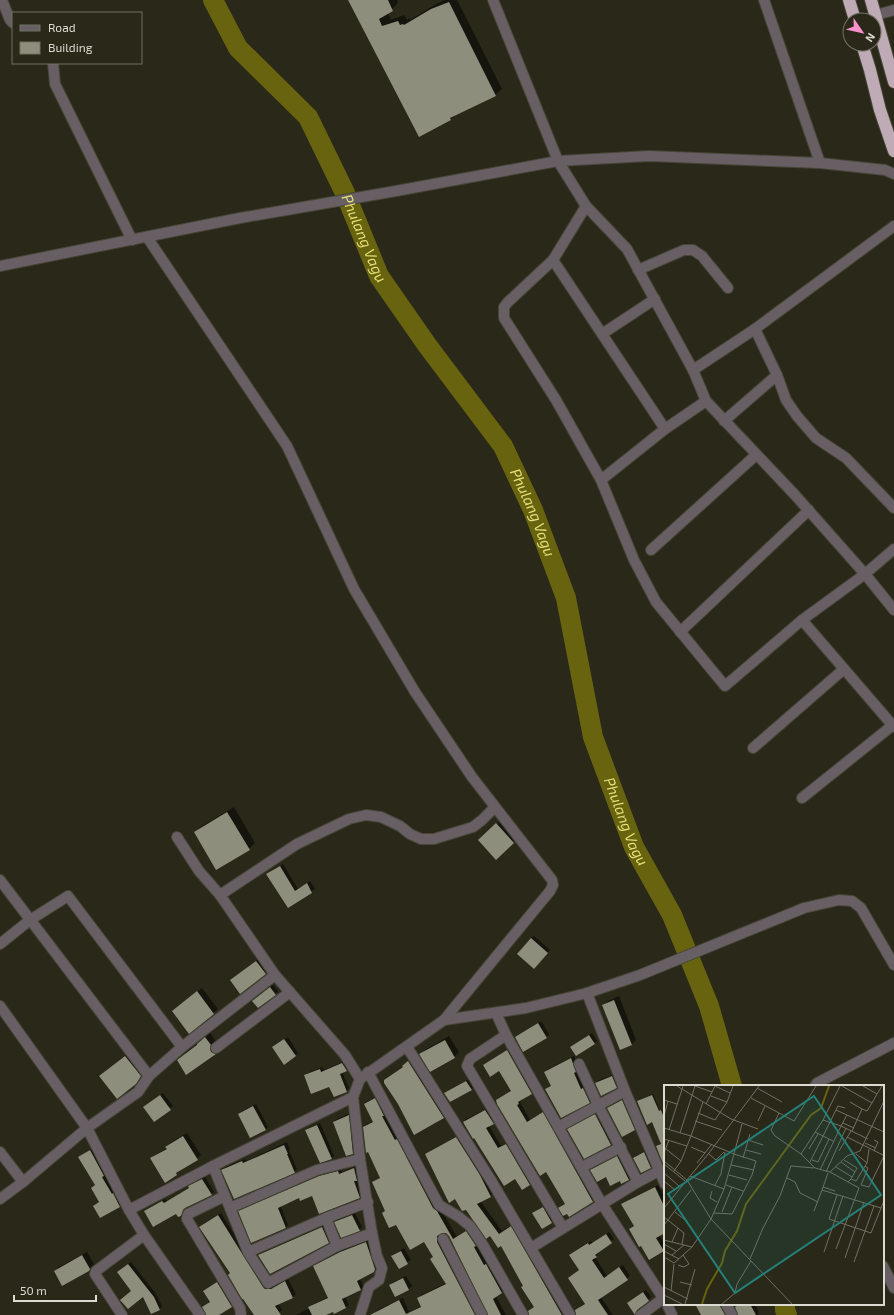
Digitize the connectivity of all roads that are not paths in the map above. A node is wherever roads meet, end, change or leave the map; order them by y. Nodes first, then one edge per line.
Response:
1 (2, 0) edge
2 (492, 0) edge
3 (764, 0) edge
4 (849, 0) edge
5 (871, 0) edge
6 (894, 10) edge
7 (853, 12) edge
8 (875, 12) edge
9 (882, 13) edge
10 (12, 22) edge
11 (882, 33) edge
12 (864, 52) edge
13 (892, 63) edge
14 (53, 64) edge
15 (894, 82) edge
16 (894, 151) edge
17 (558, 161) junction
18 (820, 163) junction
19 (894, 163) edge
20 (889, 172) edge
21 (586, 206) junction
22 (894, 226) edge
23 (146, 237) junction
24 (132, 240) junction
25 (553, 260) junction
26 (0, 266) edge
27 (638, 270) junction
28 (728, 288) dead end
29 (655, 299) junction
30 (755, 329) junction
31 (602, 334) junction
32 (693, 370) junction
33 (777, 375) junction
34 (706, 401) junction
35 (724, 420) junction
36 (665, 429) junction
37 (756, 455) junction
38 (601, 480) junction
39 (894, 508) edge
40 (809, 510) junction
41 (894, 549) edge
42 (651, 550) dead end
43 (865, 574) junction
44 (894, 610) edge
45 (802, 620) junction
46 (680, 632) junction
47 (844, 669) junction
48 (893, 726) edge
49 (752, 748) dead end
50 (802, 798) dead end
51 (495, 806) junction
52 (177, 838) dead end
53 (0, 880) edge
54 (220, 895) junction
55 (30, 920) junction
56 (0, 944) edge
57 (894, 965) edge
58 (276, 975) junction
59 (290, 992) junction
60 (587, 993) junction
61 (0, 1006) edge
62 (496, 1013) junction
63 (444, 1020) junction
64 (506, 1035) junction
65 (894, 1043) edge
66 (182, 1047) junction
67 (407, 1047) junction
68 (216, 1048) dead end
69 (579, 1064) dead end
70 (364, 1075) junction
71 (149, 1076) junction
72 (816, 1085) edge
73 (625, 1091) junction
74 (353, 1097) junction
75 (598, 1105) junction
76 (558, 1126) junction
77 (87, 1128) junction
78 (621, 1148) junction
79 (0, 1152) edge
80 (360, 1159) junction
81 (213, 1166) junction
82 (582, 1167) junction
83 (659, 1171) junction
84 (23, 1182) junction
85 (638, 1182) junction
86 (664, 1182) edge
87 (226, 1196) junction
88 (0, 1199) edge
89 (368, 1202) junction
90 (602, 1204) junction
91 (230, 1208) junction
92 (129, 1210) junction
93 (326, 1218) junction
94 (563, 1228) junction
95 (372, 1233) junction
96 (144, 1236) junction
97 (443, 1239) dead end
98 (337, 1246) junction
99 (531, 1248) junction
100 (248, 1252) junction
101 (884, 1268) edge
102 (894, 1288) edge
103 (664, 1298) edge
104 (664, 1301) edge
105 (667, 1305) edge
106 (727, 1305) edge
107 (122, 1315) edge
108 (200, 1315) edge
109 (241, 1315) edge
110 (360, 1315) edge
111 (482, 1315) edge
112 (523, 1315) edge
113 (570, 1315) edge
114 (641, 1315) edge
115 (672, 1315) edge
116 (732, 1315) edge

1 - 10 street
2 - 17 street
3 - 18 street
4 - 7 highway
5 - 8 highway
6 - 9 street
11 - 13 highway
12 - 16 highway
13 - 15 highway
14 - 24 street
17 - 18 street
17 - 21 street
17 - 23 street
18 - 20 street
19 - 20 street
21 - 25 street
21 - 27 street
22 - 30 street
23 - 24 street
23 - 51 street
24 - 26 street
25 - 31 street
25 - 38 street
27 - 28 street
27 - 29 street
29 - 31 street
29 - 32 street
30 - 32 street
30 - 33 street
31 - 36 street
32 - 34 street
33 - 35 street
33 - 39 street
34 - 35 street
34 - 36 street
35 - 37 street
36 - 38 street
37 - 40 street
37 - 42 street
38 - 46 street
40 - 43 street
40 - 46 street
41 - 43 street
43 - 44 street
43 - 45 street
45 - 46 street
45 - 47 street
47 - 48 street
47 - 49 street
48 - 50 street
51 - 54 street
51 - 63 street
52 - 54 street
53 - 55 street
54 - 58 street
55 - 56 street
55 - 66 street
55 - 71 street
57 - 60 street
58 - 59 street
58 - 66 street
59 - 68 street
59 - 70 street
60 - 62 street
60 - 73 street
61 - 77 street
62 - 63 street
62 - 64 street
63 - 67 street
64 - 76 street
64 - 94 street
65 - 72 street
66 - 71 street
67 - 70 street
67 - 99 street
69 - 75 street
70 - 74 street
70 - 112 street
71 - 77 street
73 - 75 street
73 - 83 street
74 - 80 street
74 - 81 street
75 - 76 street
75 - 78 street
76 - 82 street
77 - 84 street
77 - 92 street
78 - 82 street
78 - 85 street
79 - 84 street
80 - 89 street
80 - 91 street
81 - 87 street
81 - 92 street
82 - 90 street
83 - 85 street
83 - 86 street
84 - 88 street
85 - 90 street
87 - 91 street
87 - 109 street
89 - 93 street
89 - 95 street
90 - 94 street
90 - 103 street
91 - 100 street
92 - 96 street
93 - 98 street
93 - 100 street
94 - 99 street
95 - 98 street
95 - 110 street
96 - 107 street
96 - 108 street
97 - 111 street
98 - 100 street
99 - 113 street
101 - 102 street
104 - 114 street
105 - 115 street
106 - 116 street

